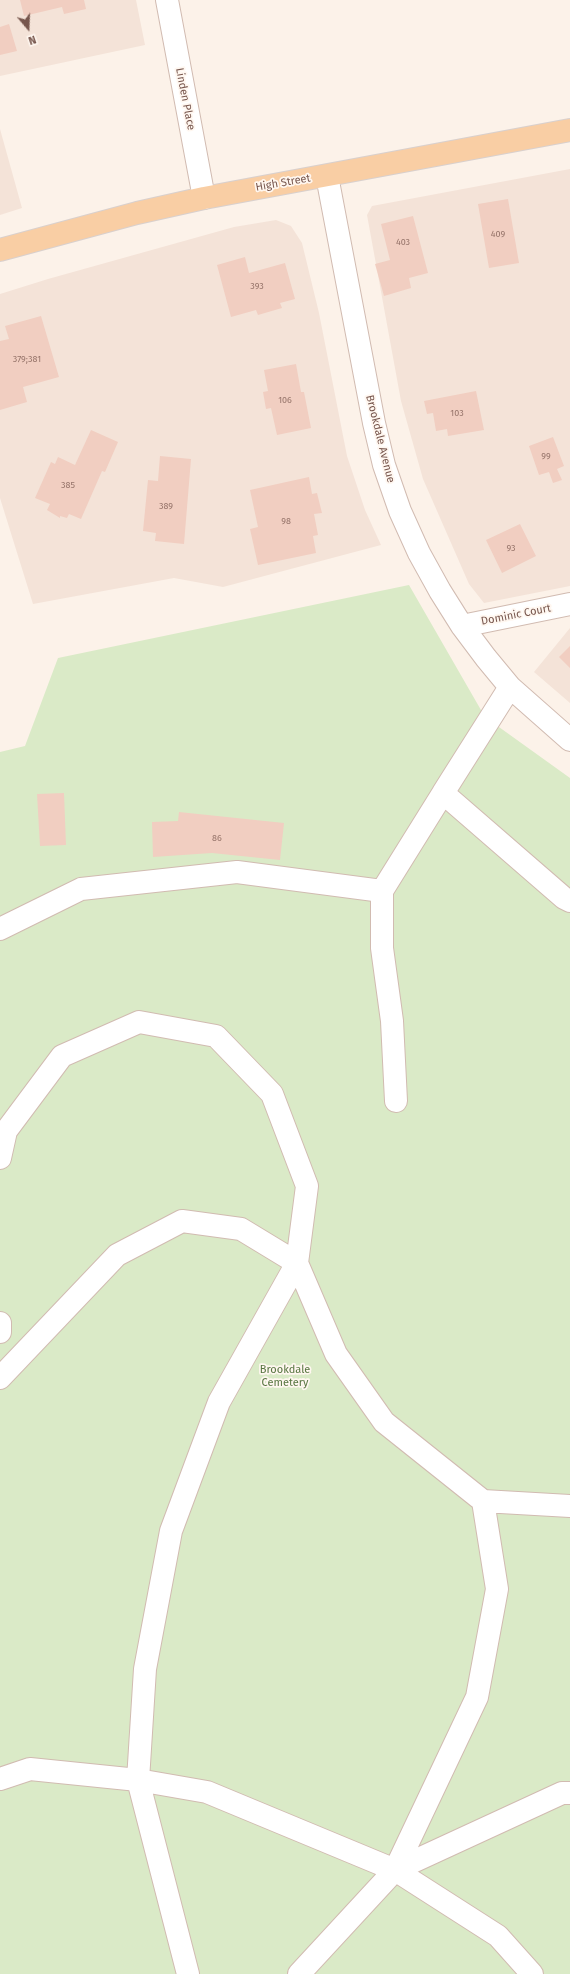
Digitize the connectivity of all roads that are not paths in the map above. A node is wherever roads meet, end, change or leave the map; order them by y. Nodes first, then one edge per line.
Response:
1 (167, 0) edge
2 (570, 130) edge
3 (327, 176) junction
4 (204, 198) junction
5 (0, 250) edge
6 (570, 604) edge
7 (462, 626) junction
8 (510, 687) junction
9 (570, 740) edge
10 (443, 793) junction
11 (382, 891) junction
12 (570, 901) edge
13 (0, 929) edge
14 (396, 1101) dead end
15 (0, 1158) edge
16 (297, 1263) junction
17 (0, 1323) edge
18 (0, 1332) edge
19 (0, 1378) edge
20 (483, 1501) junction
21 (570, 1506) edge
22 (0, 1779) edge
23 (138, 1780) junction
24 (570, 1793) edge
25 (395, 1870) junction
26 (188, 1974) edge
27 (299, 1974) edge
28 (532, 1974) edge

1 - 4 street, Linden Place
2 - 3 main road, High Street
3 - 4 main road, High Street
3 - 7 street, Brookdale Avenue
4 - 5 main road, High Street
6 - 7 street, Dominic Court
7 - 8 street, Brookdale Avenue
8 - 9 street, Brookdale Avenue
8 - 10 street
10 - 11 street
10 - 12 street
11 - 13 street
11 - 14 street
15 - 16 street
16 - 19 street
16 - 20 street
16 - 23 street
17 - 18 street
20 - 21 street
20 - 25 street
22 - 23 street
23 - 25 street
23 - 26 street
24 - 25 street
25 - 27 street
25 - 28 street

